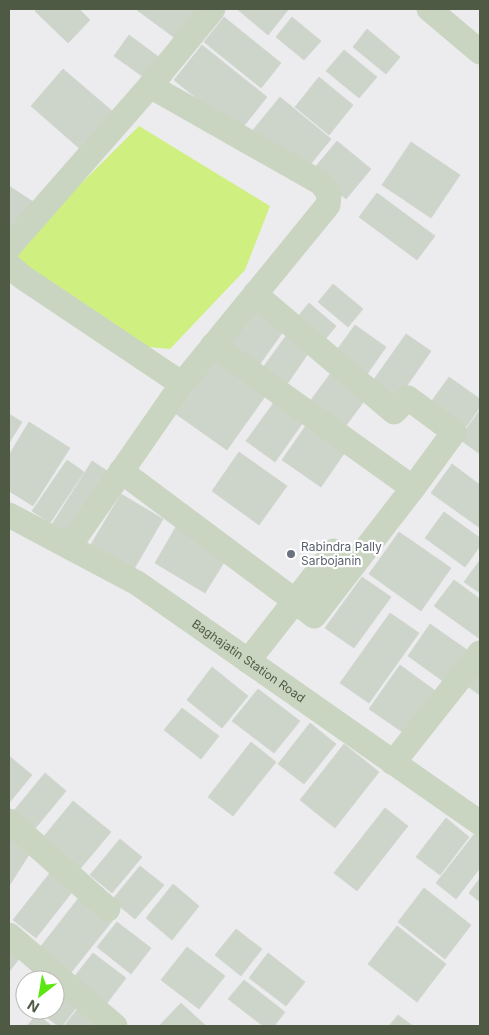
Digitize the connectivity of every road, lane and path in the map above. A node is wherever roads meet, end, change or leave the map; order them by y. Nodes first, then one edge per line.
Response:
1 (213, 9) edge
2 (428, 9) edge
3 (480, 52) edge
4 (150, 86) junction
5 (9, 247) edge
6 (9, 265) edge
7 (255, 294) junction
8 (213, 345) junction
9 (182, 384) junction
10 (121, 471) junction
11 (413, 488) junction
12 (9, 515) edge
13 (68, 547) junction
14 (334, 551) dead end
15 (295, 601) junction
16 (480, 653) edge
17 (248, 662) junction
18 (393, 763) junction
19 (9, 821) edge
20 (480, 823) edge
21 (108, 910) dead end
22 (9, 935) edge
23 (115, 1026) edge

1 - 4 street
2 - 3 street
4 - 5 street
4 - 7 street
6 - 9 street
7 - 8 street
7 - 11 street
8 - 9 street
8 - 11 street
9 - 10 street
10 - 13 street
10 - 15 street
11 - 15 street
12 - 13 street, Baghajatin Station Road
13 - 17 street, Baghajatin Station Road
14 - 15 street
15 - 17 street
16 - 18 street
17 - 18 street, Baghajatin Station Road
18 - 20 street, Baghajatin Station Road
19 - 21 street
22 - 23 street

